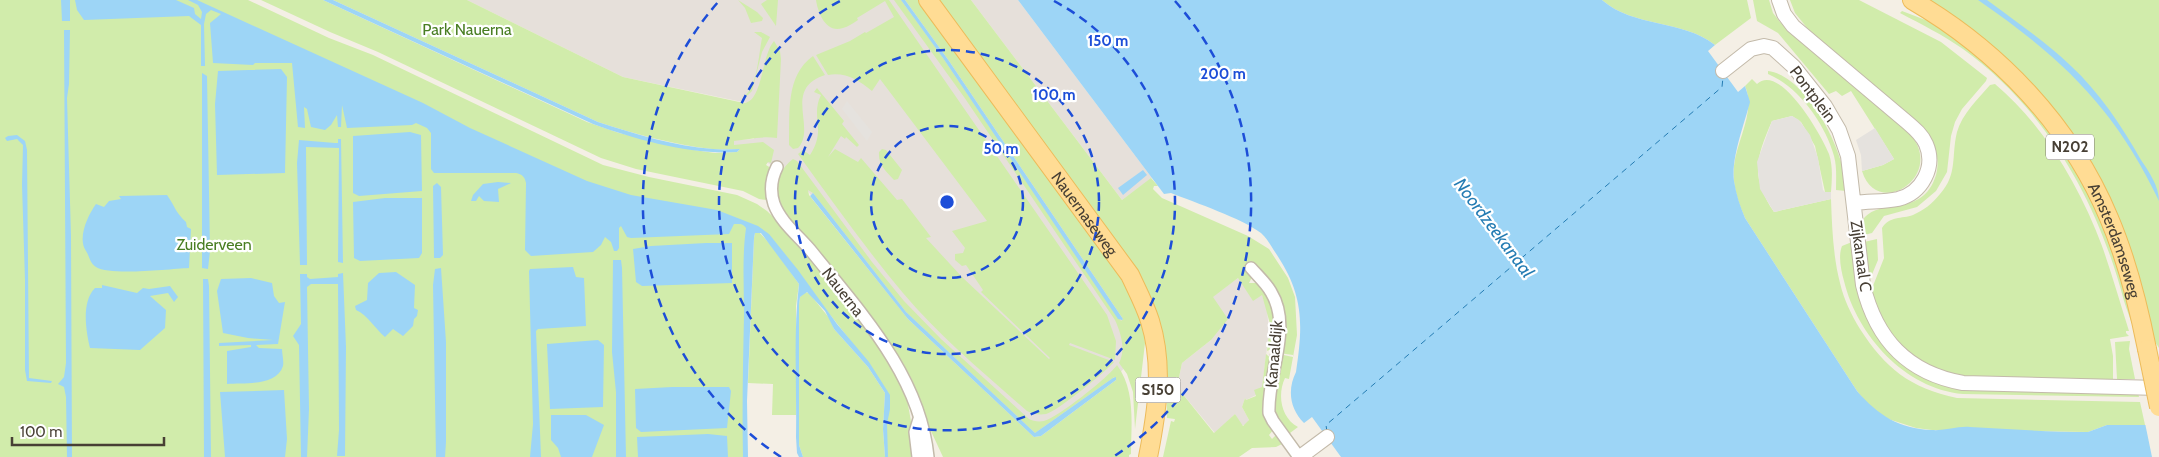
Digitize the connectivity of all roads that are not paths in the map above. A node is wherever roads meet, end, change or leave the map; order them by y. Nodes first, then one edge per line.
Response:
1 (928, 0) edge
2 (1779, 0) edge
3 (1912, 0) edge
4 (1723, 71) dead end
5 (777, 167) dead end
6 (1855, 203) junction
7 (1251, 268) dead end
8 (2159, 388) edge
9 (2159, 406) edge
10 (919, 419) junction
11 (1327, 437) dead end
12 (918, 457) edge
13 (928, 457) edge
14 (1148, 457) edge
15 (1300, 457) edge

1 - 14 main road, Nauernaseweg / S150
2 - 6 street, Zijkanaal C
3 - 9 main road, Amsterdamseweg / N202, bridge
4 - 6 street, Pontplein
5 - 10 street, Nauerna
6 - 8 street, Zijkanaal C
7 - 15 street, Kanaaldijk
10 - 12 street, Nauerna
10 - 13 street, Nauerna
11 - 15 street

